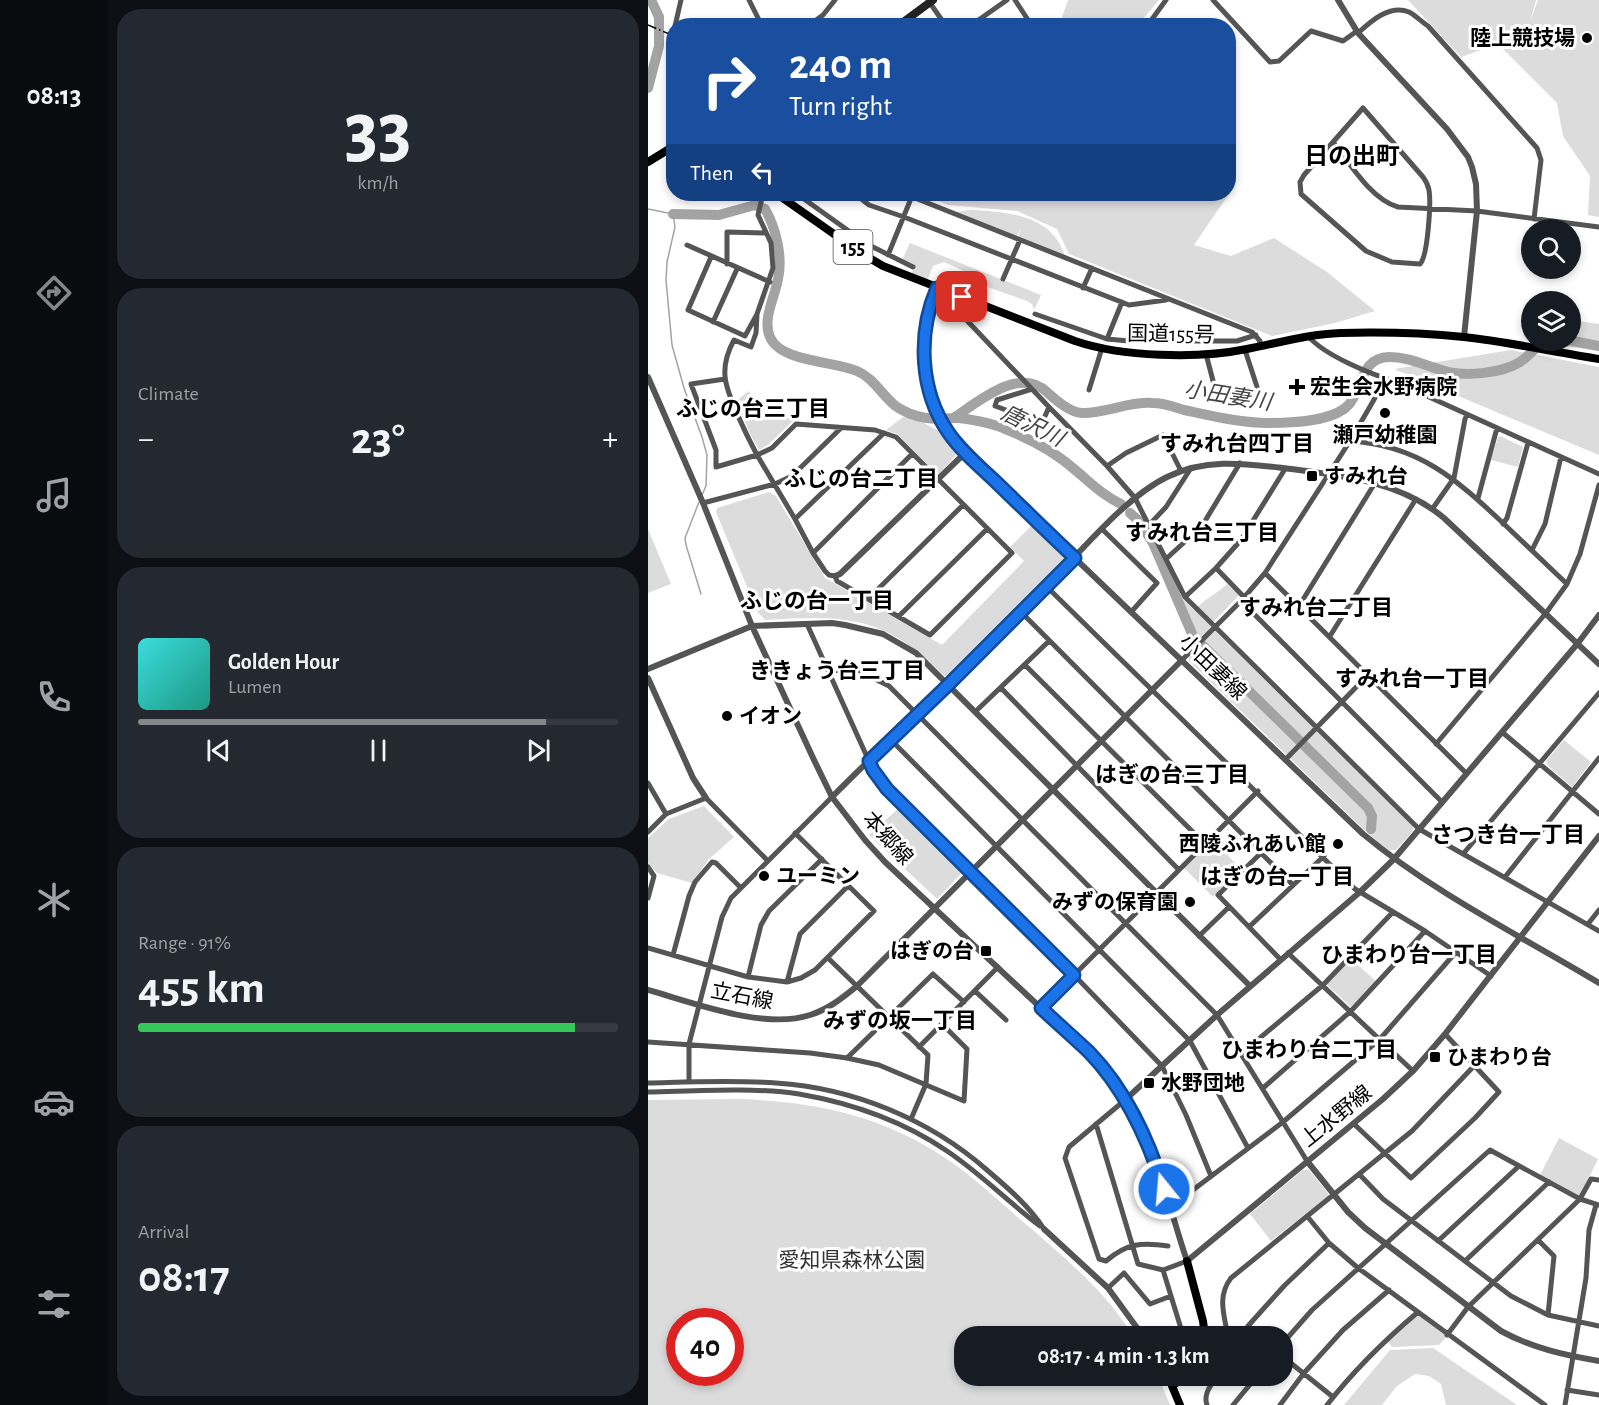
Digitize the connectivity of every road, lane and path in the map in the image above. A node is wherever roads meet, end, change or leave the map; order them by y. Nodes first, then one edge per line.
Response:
1 (681, 0) edge
2 (748, 0) edge
3 (835, 0) edge
4 (1007, 0) edge
5 (1015, 0) edge
6 (1166, 0) edge
7 (1213, 0) edge
8 (932, 2) edge
9 (1340, 2) edge
10 (677, 18) edge
11 (758, 18) edge
12 (819, 18) edge
13 (909, 18) edge
14 (941, 18) edge
15 (981, 18) edge
16 (1027, 18) edge
17 (1153, 18) edge
18 (1229, 18) edge
19 (1236, 26) edge
20 (1357, 32) junction
21 (1333, 142) junction
22 (666, 151) edge
23 (648, 162) edge
24 (761, 201) edge
25 (787, 201) edge
26 (806, 201) edge
27 (864, 201) edge
28 (910, 201) edge
29 (924, 201) edge
30 (1429, 209) junction
31 (1477, 211) junction
32 (904, 217) junction
33 (1534, 219) joint
34 (1581, 225) edge
35 (1599, 227) edge
36 (765, 233) junction
37 (1020, 240) junction
38 (687, 245) dead end
39 (888, 255) junction
40 (711, 257) junction
41 (1012, 260) junction
42 (727, 264) junction
43 (913, 267) dead end
44 (1092, 268) junction
45 (737, 269) junction
46 (1003, 279) dead end
47 (770, 282) junction
48 (937, 288) junction
49 (1083, 288) junction
50 (1168, 300) junction
51 (1122, 302) junction
52 (757, 314) junction
53 (1035, 314) dead end
54 (713, 322) junction
55 (1256, 335) junction
56 (1308, 336) junction
57 (1464, 337) junction
58 (1107, 339) junction
59 (1259, 346) junction
60 (1102, 348) junction
61 (1245, 350) junction
62 (1206, 354) junction
63 (1599, 359) edge
64 (648, 377) edge
65 (1381, 377) junction
66 (725, 379) junction
67 (1031, 388) junction
68 (1089, 390) dead end
69 (1260, 396) dead end
70 (1218, 400) dead end
71 (1049, 407) junction
72 (1467, 415) junction
73 (1497, 428) junction
74 (840, 429) junction
75 (884, 432) junction
76 (1350, 441) junction
77 (1528, 442) junction
78 (965, 453) junction
79 (912, 454) junction
80 (757, 455) junction
81 (1561, 458) junction
82 (1240, 463) junction
83 (1107, 466) junction
84 (1191, 468) junction
85 (1285, 469) junction
86 (1181, 471) junction
87 (1330, 474) junction
88 (1599, 474) edge
89 (1454, 478) junction
90 (938, 480) junction
91 (1375, 483) junction
92 (775, 484) junction
93 (1599, 485) edge
94 (1136, 498) junction
95 (1478, 498) junction
96 (1416, 499) junction
97 (703, 502) junction
98 (963, 505) junction
99 (1433, 508) junction
100 (795, 519) junction
101 (1503, 524) junction
102 (1149, 525) junction
103 (987, 529) junction
104 (1102, 529) junction
105 (1532, 550) junction
106 (813, 553) junction
107 (1075, 558) junction
108 (1167, 558) junction
109 (1216, 568) junction
110 (1265, 573) junction
111 (836, 576) junction
112 (1567, 584) junction
113 (1047, 587) junction
114 (1185, 597) junction
115 (868, 599) junction
116 (1243, 599) junction
117 (1299, 606) junction
118 (1132, 611) junction
119 (1021, 612) junction
120 (1546, 613) junction
121 (1599, 615) edge
122 (899, 616) junction
123 (807, 624) junction
124 (752, 626) junction
125 (1215, 628) junction
126 (1330, 636) junction
127 (1049, 641) junction
128 (1578, 643) junction
129 (1182, 660) junction
130 (1599, 664) edge
131 (1026, 665) junction
132 (648, 669) edge
133 (827, 669) junction
134 (1368, 675) junction
135 (648, 678) edge
136 (947, 686) junction
137 (1001, 688) junction
138 (1151, 690) junction
139 (1599, 693) edge
140 (1342, 702) junction
141 (975, 712) junction
142 (916, 715) junction
143 (1125, 716) junction
144 (1316, 729) junction
145 (1502, 732) junction
146 (891, 740) junction
147 (1101, 741) junction
148 (1437, 744) junction
149 (1599, 758) edge
150 (1285, 760) junction
151 (869, 761) junction
152 (1076, 764) junction
153 (1539, 764) junction
154 (1467, 773) junction
155 (648, 783) edge
156 (1052, 789) junction
157 (1258, 791) junction
158 (1572, 792) junction
159 (832, 796) junction
160 (651, 798) edge
161 (706, 798) junction
162 (1442, 802) junction
163 (666, 814) junction
164 (1599, 814) edge
165 (1022, 819) junction
166 (1229, 819) junction
167 (1419, 829) junction
168 (648, 832) edge
169 (795, 833) junction
170 (1599, 836) edge
171 (1205, 844) junction
172 (996, 846) junction
173 (1261, 853) junction
174 (1462, 854) junction
175 (1324, 856) junction
176 (767, 860) junction
177 (822, 860) junction
178 (1394, 860) junction
179 (648, 867) edge
180 (1179, 870) junction
181 (970, 872) junction
182 (1505, 877) junction
183 (1293, 885) junction
184 (848, 886) junction
185 (740, 887) junction
186 (1360, 892) junction
187 (1155, 893) junction
188 (648, 898) edge
189 (1548, 902) junction
190 (1229, 907) junction
191 (934, 909) junction
192 (1599, 910) edge
193 (1393, 912) junction
194 (1126, 922) junction
195 (1588, 924) junction
196 (1249, 927) junction
197 (1599, 931) edge
198 (1425, 932) junction
199 (1199, 936) junction
200 (1521, 936) junction
201 (648, 948) edge
202 (1100, 949) junction
203 (1456, 952) junction
204 (1288, 953) junction
205 (673, 955) junction
206 (828, 958) junction
207 (1280, 959) junction
208 (709, 966) junction
209 (998, 967) junction
210 (1074, 975) junction
211 (1491, 976) junction
212 (748, 977) junction
213 (787, 982) junction
214 (1599, 983) edge
215 (1323, 985) junction
216 (857, 986) junction
217 (1250, 986) junction
218 (648, 990) edge
219 (975, 991) junction
220 (964, 1002) junction
221 (699, 1004) junction
222 (1041, 1008) junction
223 (1351, 1011) junction
224 (1217, 1015) junction
225 (888, 1017) junction
226 (1006, 1020) dead end
227 (942, 1025) junction
228 (1445, 1034) junction
229 (1380, 1039) junction
230 (1190, 1041) junction
231 (648, 1042) edge
232 (689, 1044) junction
233 (919, 1047) junction
234 (1242, 1053) junction
235 (848, 1058) junction
236 (1162, 1066) junction
237 (1474, 1066) junction
238 (1413, 1071) junction
239 (689, 1082) junction
240 (648, 1083) edge
241 (926, 1084) junction
242 (1263, 1088) junction
243 (648, 1092) edge
244 (1125, 1100) junction
245 (911, 1119) junction
246 (1283, 1122) junction
247 (1096, 1124) junction
248 (1354, 1124) junction
249 (1248, 1148) junction
250 (1386, 1154) junction
251 (1307, 1161) junction
252 (1519, 1166) junction
253 (1360, 1174) junction
254 (1211, 1176) junction
255 (1599, 1180) edge
256 (1549, 1182) junction
257 (1333, 1195) junction
258 (1580, 1199) junction
259 (1597, 1205) edge
260 (1169, 1208) junction
261 (1307, 1216) junction
262 (1410, 1220) junction
263 (1044, 1229) junction
264 (1438, 1240) junction
265 (1539, 1241) junction
266 (1329, 1243) junction
267 (1384, 1244) junction
268 (1132, 1245) junction
269 (1168, 1246) dead end
270 (1187, 1261) junction
271 (1465, 1261) junction
272 (1358, 1268) junction
273 (1163, 1270) junction
274 (1493, 1282) junction
275 (1108, 1288) junction
276 (1389, 1290) junction
277 (1171, 1296) junction
278 (1468, 1307) junction
279 (1418, 1312) junction
280 (1548, 1315) junction
281 (1579, 1323) junction
282 (1136, 1326) edge
283 (1180, 1326) edge
284 (1203, 1326) edge
285 (1226, 1326) edge
286 (1248, 1326) edge
287 (1599, 1326) edge
288 (1293, 1332) edge
289 (1447, 1335) junction
290 (1572, 1356) junction
291 (1599, 1361) edge
292 (1293, 1364) edge
293 (1304, 1373) junction
294 (1172, 1386) edge
295 (1210, 1386) edge
296 (1249, 1386) edge
297 (1567, 1390) junction
298 (1599, 1395) edge
299 (1333, 1397) junction
300 (1180, 1405) edge
301 (1207, 1405) edge
302 (1233, 1405) edge
303 (1280, 1405) edge
304 (1327, 1405) edge
305 (1545, 1405) edge
306 (1565, 1405) edge

1 - 10 street
2 - 11 street
3 - 12 street
4 - 15 street
5 - 16 street
6 - 17 street
7 - 18 street
8 - 13 main road
8 - 14 street
9 - 20 street
19 - 20 street
20 - 31 street
20 - 33 street
21 - 30 street
21 - 30 street
21 - 30 street
22 - 23 main road
24 - 36 street
25 - 48 main road, 国道155号 / 155
26 - 39 street
27 - 32 street
28 - 32 street
29 - 37 street
30 - 31 street
31 - 33 street
31 - 57 street
32 - 39 street
32 - 41 street
34 - 35 street
36 - 42 street
36 - 47 street
37 - 41 street
37 - 44 street
38 - 40 street
39 - 43 street
40 - 42 street
40 - 54 street
41 - 46 street
41 - 49 street
42 - 45 street
44 - 49 street
44 - 50 street
45 - 47 street
45 - 54 street
47 - 52 street
48 - 60 main road, 国道155号 / 155
48 - 67 street
48 - 78 street, 小田妻線
49 - 51 street
50 - 51 street
50 - 55 street
51 - 58 street
52 - 54 street
52 - 66 street
53 - 58 street
55 - 58 street
55 - 59 street
56 - 57 main road, 国道155号 / 155
56 - 59 main road, 国道155号 / 155
56 - 65 street
57 - 63 main road, 国道155号 / 155
59 - 61 main road, 国道155号 / 155
60 - 62 main road, 国道155号 / 155
60 - 68 street
61 - 62 main road, 国道155号 / 155
61 - 69 street
62 - 70 street
64 - 97 street, 本郷線
65 - 72 street
65 - 76 street
66 - 80 street
66 - 80 street
67 - 71 street
67 - 71 street
71 - 83 street
72 - 73 street
72 - 89 street
73 - 77 street
73 - 95 street
74 - 75 street
74 - 80 street
74 - 92 street
75 - 79 street
75 - 100 street
76 - 87 street
76 - 89 street
77 - 81 street
77 - 101 street
78 - 90 street
78 - 107 street, 小田妻線
79 - 90 street
79 - 106 street
80 - 92 street
81 - 88 street
81 - 105 street
82 - 84 street
82 - 85 street
82 - 108 street
83 - 86 street
83 - 94 street
84 - 86 street
84 - 102 street
85 - 87 street
85 - 109 street
86 - 94 street
87 - 91 street
87 - 110 street
89 - 95 street
89 - 99 street
90 - 98 street
90 - 111 street
91 - 96 street
91 - 117 street
92 - 97 street
92 - 100 street
93 - 112 street
94 - 102 street
94 - 104 street
95 - 101 street
96 - 99 street
96 - 126 street
97 - 124 street, 本郷線
98 - 103 street
98 - 115 street
99 - 120 street
100 - 106 street
101 - 105 street
102 - 108 street
103 - 122 street
103 - 122 street
104 - 107 street
104 - 118 street
105 - 112 street
106 - 111 street
107 - 113 street
107 - 118 street, 小田妻線
108 - 114 street
109 - 114 street
109 - 116 street
110 - 116 street
110 - 117 street
111 - 115 street
112 - 120 street
113 - 119 street
113 - 138 street
114 - 125 street
115 - 122 street
116 - 125 street
116 - 140 street
117 - 126 street
118 - 129 street, 小田妻線
119 - 127 street
119 - 136 street
120 - 128 street
120 - 148 street
121 - 128 street
123 - 124 street
123 - 133 street
123 - 136 street
124 - 132 street
124 - 159 street, 本郷線
125 - 129 street
125 - 144 street
126 - 134 street
127 - 131 street
127 - 143 street
128 - 130 street
128 - 145 street
129 - 138 street, 立石線
129 - 150 street, 小田妻線
131 - 137 street
131 - 147 street
133 - 142 street
133 - 151 street
134 - 140 street
134 - 148 street
135 - 161 street
136 - 141 street
136 - 142 street
137 - 141 street
137 - 152 street
138 - 143 street, 立石線
138 - 157 street
139 - 153 street
140 - 144 street
140 - 162 street
141 - 156 street
142 - 146 street
142 - 165 street
143 - 147 street, 立石線
143 - 166 street
144 - 150 street
144 - 167 street
145 - 153 street
145 - 154 street
146 - 151 street
146 - 172 street
147 - 152 street, 立石線
147 - 171 street
148 - 154 street
149 - 158 street
150 - 178 street, 小田妻線
151 - 159 street
151 - 181 street
152 - 156 street, 立石線
152 - 180 street
153 - 158 street
153 - 174 street
154 - 162 street
155 - 160 street
156 - 165 street, 立石線
156 - 187 street
157 - 166 street
157 - 175 street
158 - 164 street
158 - 182 street
159 - 169 street
159 - 191 street, 本郷線
160 - 163 street
161 - 163 street
161 - 176 street
162 - 167 street
163 - 168 street
165 - 172 street, 立石線
165 - 194 street
166 - 171 street
166 - 173 street
167 - 174 street
167 - 178 street
169 - 176 street
169 - 177 street
170 - 189 street, 上水野線
171 - 180 street
172 - 181 street, 立石線
172 - 202 street
173 - 183 street
173 - 190 street
174 - 182 street
175 - 183 street
175 - 186 street
176 - 185 street
177 - 184 street
177 - 212 street
178 - 186 street
178 - 200 street, 小田妻線
179 - 188 street
180 - 187 street
181 - 191 street, 立石線
181 - 210 street
182 - 189 street
183 - 196 street
184 - 206 street
184 - 213 street
185 - 205 street
185 - 208 street
186 - 193 street
186 - 204 street
187 - 194 street
187 - 199 street
189 - 195 street
189 - 200 street, 上水野線
190 - 196 street
190 - 199 street
191 - 209 street, 本郷線
191 - 216 street, 立石線
192 - 195 street
193 - 198 street
193 - 215 street
194 - 202 street
194 - 224 street
195 - 197 street
196 - 207 street
198 - 203 street
198 - 223 street
199 - 217 street
200 - 211 street, 上水野線
200 - 214 street, 小田妻線
201 - 205 street
202 - 210 street
202 - 230 street
203 - 211 street
203 - 229 street
204 - 207 street
204 - 215 street
205 - 208 street
206 - 213 street
206 - 216 street
207 - 217 street
208 - 212 street
208 - 221 street
209 - 219 street
209 - 222 street, 本郷線
210 - 222 street
210 - 236 street
211 - 228 street, 上水野線
212 - 213 street
215 - 223 street
215 - 234 street
216 - 221 street, 立石線
216 - 225 street
217 - 224 street
218 - 221 street, 立石線
219 - 220 street
219 - 226 street
220 - 225 street
220 - 227 street
221 - 232 street
222 - 244 street, 本郷線
223 - 229 street
223 - 242 street
224 - 230 street
224 - 234 street
225 - 233 street
225 - 235 street
227 - 233 street
227 - 241 street
228 - 237 street
228 - 238 street, 上水野線
229 - 238 street
229 - 246 street
230 - 236 street
230 - 249 street
231 - 232 street
232 - 235 street
232 - 239 street
233 - 241 street
234 - 242 street
235 - 241 street
236 - 244 street
236 - 254 street
237 - 250 street
237 - 250 street
238 - 248 street, 上水野線
239 - 240 street
239 - 245 street
241 - 245 street
242 - 246 street
243 - 263 street
244 - 247 street
244 - 260 street, 本郷線
245 - 263 street
246 - 249 street
246 - 251 street
247 - 268 street
247 - 268 street
248 - 250 street
248 - 251 street, 上水野線
249 - 254 street
250 - 253 street
251 - 257 street
251 - 270 street, 上水野線
252 - 256 street
252 - 262 street
252 - 264 street
253 - 257 street
253 - 262 street
254 - 260 street
255 - 258 street
256 - 258 street
256 - 271 street
257 - 261 street
257 - 267 street
258 - 259 street
258 - 265 street
259 - 281 street
260 - 270 street, 本郷線
261 - 266 street
261 - 285 street
262 - 264 street
262 - 267 street
263 - 275 street
264 - 271 street
265 - 274 street
265 - 280 street
266 - 272 street
266 - 286 street
267 - 272 street
267 - 278 street
268 - 269 street
268 - 273 street
270 - 273 street
270 - 284 main road
271 - 274 street
272 - 276 street
272 - 288 street
273 - 277 street
274 - 278 street
274 - 280 street
275 - 277 street
275 - 282 street
276 - 279 street
276 - 293 street
277 - 283 street
278 - 289 street
278 - 290 street
279 - 289 street
279 - 299 street
280 - 281 street
281 - 287 street
281 - 290 street
289 - 305 street
290 - 291 street
290 - 297 street
292 - 293 street
293 - 299 street
293 - 303 street
294 - 300 main road
295 - 301 street
296 - 302 street
297 - 298 street
297 - 306 street
299 - 304 street

